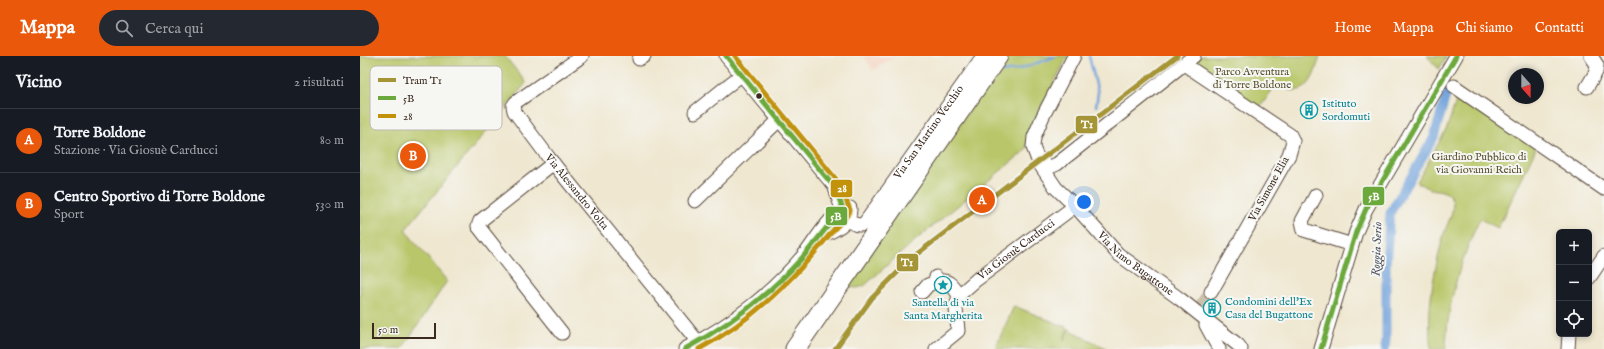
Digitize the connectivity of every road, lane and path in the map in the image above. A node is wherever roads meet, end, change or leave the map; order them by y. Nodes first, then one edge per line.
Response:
1 (582, 56) edge
2 (726, 56) edge
3 (998, 56) edge
4 (1074, 56) edge
5 (1194, 56) edge
6 (1456, 56) edge
7 (1592, 56) edge
8 (981, 58) edge
9 (1184, 64) junction
10 (741, 75) junction
11 (1454, 86) dead end
12 (1587, 87) dead end
13 (695, 112) dead end
14 (779, 120) junction
15 (1036, 132) junction
16 (554, 164) junction
17 (1055, 168) junction
18 (1604, 189) edge
19 (1316, 195) dead end
20 (695, 201) dead end
21 (1075, 206) junction
22 (847, 212) junction
23 (1352, 245) junction
24 (1603, 258) edge
25 (1592, 274) edge
26 (922, 292) dead end
27 (1211, 292) tunnel mouth
28 (959, 295) junction
29 (1200, 312) junction
30 (562, 333) dead end
31 (1569, 337) edge
32 (698, 342) junction
33 (1237, 346) edge
34 (685, 349) edge
35 (795, 349) edge
36 (936, 349) edge
37 (1221, 349) edge
38 (1321, 349) edge
39 (1568, 349) edge

1 - 16 street, Via Alessandro Volta
2 - 10 street
3 - 35 highway
4 - 15 street
5 - 9 street
6 - 23 street
7 - 12 street
8 - 22 street, Via San Martino Vecchio
9 - 17 street
9 - 27 street, Via Simone Elia
10 - 13 street
10 - 14 street
11 - 18 street
14 - 20 street
14 - 22 street
15 - 17 street
15 - 21 street
16 - 30 street
16 - 32 street, Via Alessandro Volta
17 - 21 street
19 - 23 street
21 - 28 street, Via Giosuè Carducci
21 - 29 street, Via Nimo Bugattone
22 - 32 street
23 - 38 street
24 - 25 street
26 - 28 street
28 - 36 street
29 - 33 street, Via Nimo Bugattone
29 - 37 street
31 - 39 street
32 - 34 street
33 - 37 street

